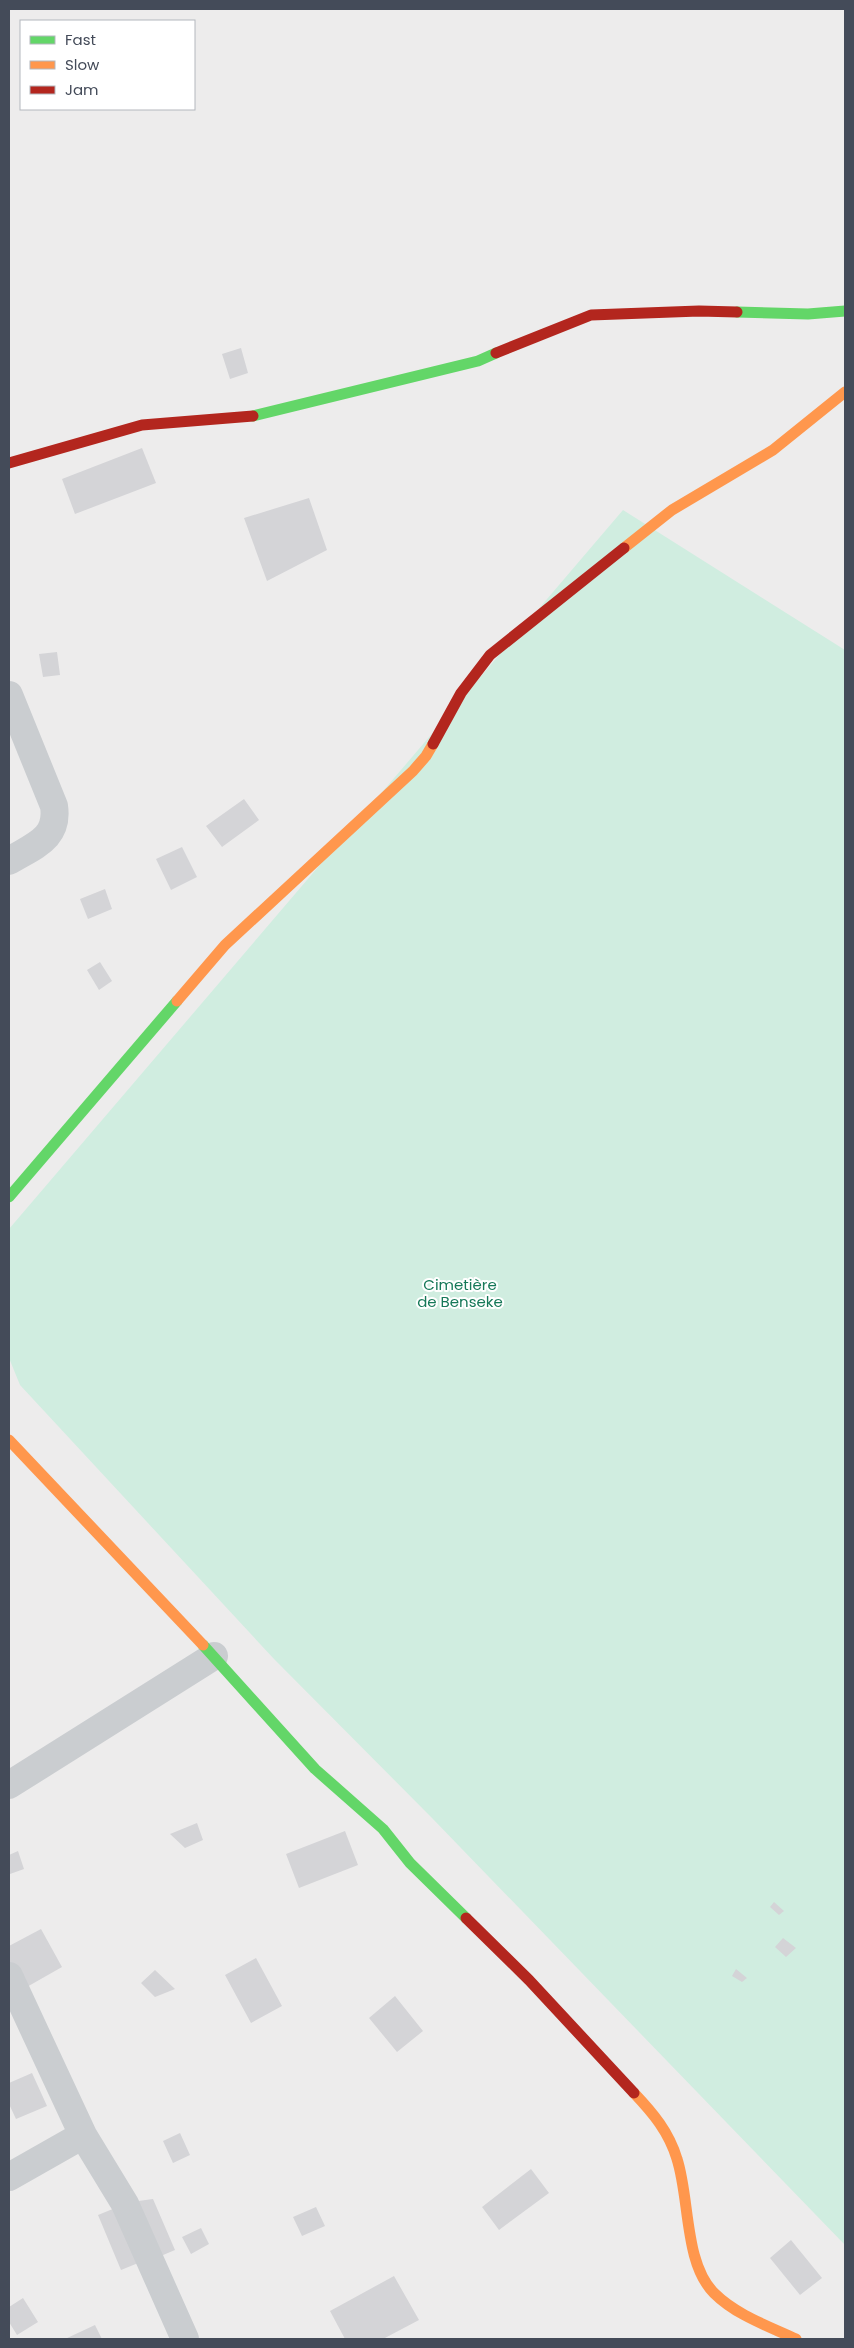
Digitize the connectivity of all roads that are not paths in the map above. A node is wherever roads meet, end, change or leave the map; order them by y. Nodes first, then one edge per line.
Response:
1 (845, 311) edge
2 (845, 392) edge
3 (9, 463) edge
4 (9, 695) edge
5 (9, 861) edge
6 (9, 1197) edge
7 (9, 1440) edge
8 (214, 1656) junction
9 (9, 1785) edge
10 (9, 1976) edge
11 (84, 2135) junction
12 (9, 2177) edge
13 (184, 2339) edge
14 (796, 2339) edge

1 - 3 street
2 - 6 street
4 - 5 street
7 - 8 street
8 - 9 street
8 - 14 street
10 - 11 street
11 - 12 street
11 - 13 street

